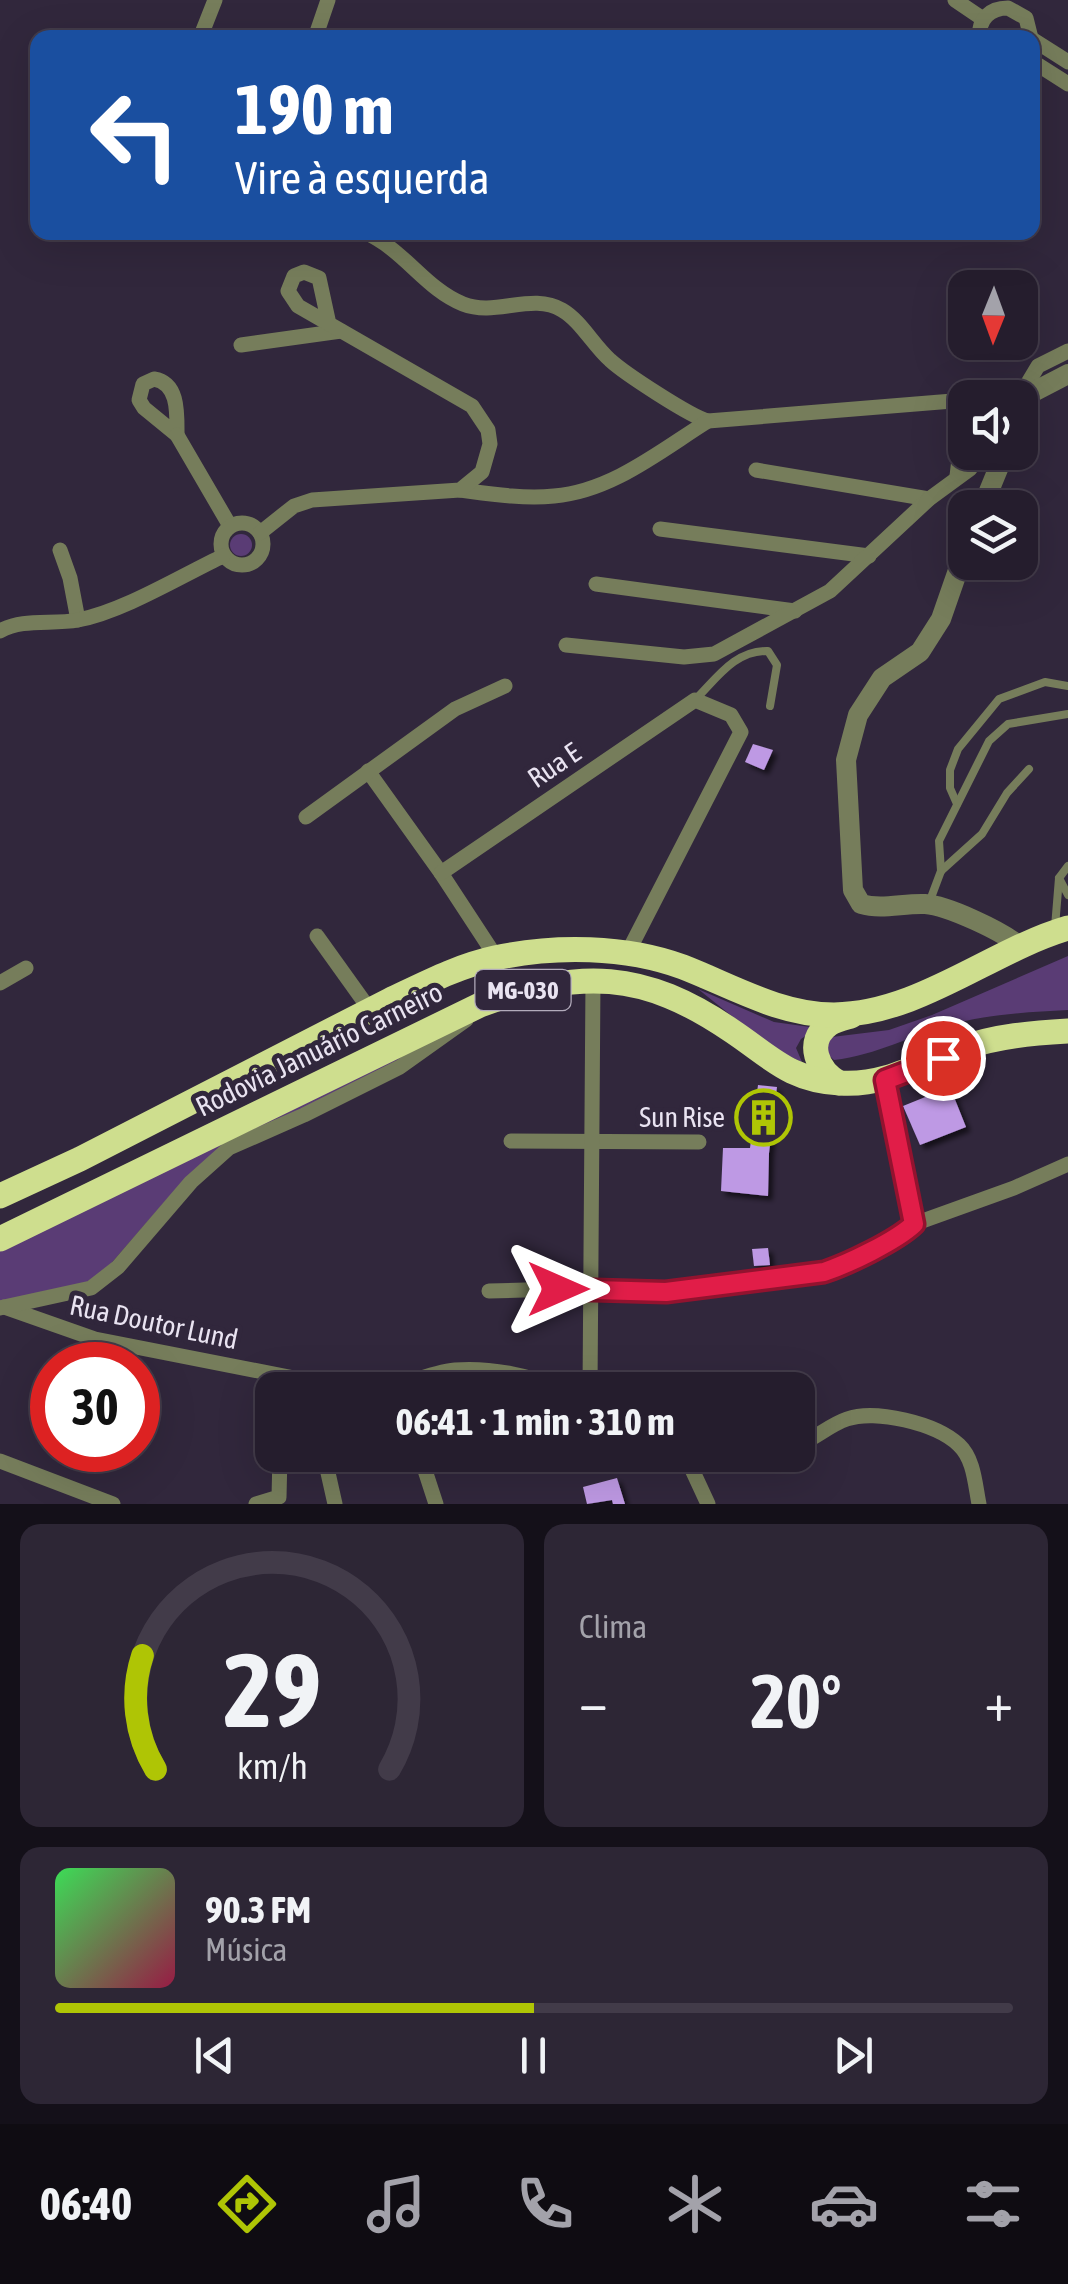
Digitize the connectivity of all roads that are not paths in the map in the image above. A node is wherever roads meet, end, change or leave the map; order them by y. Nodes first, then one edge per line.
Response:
1 (215, 0) edge
2 (328, 0) edge
3 (955, 0) edge
4 (983, 18) junction
5 (203, 30) edge
6 (318, 30) edge
7 (981, 30) edge
8 (1030, 30) edge
9 (1040, 43) edge
10 (1068, 62) edge
11 (1040, 67) edge
12 (1068, 84) edge
13 (382, 240) edge
14 (241, 345) dead end
15 (1068, 351) edge
16 (1068, 374) edge
17 (1030, 380) edge
18 (1038, 389) edge
19 (948, 401) edge
20 (708, 421) junction
21 (177, 435) dead end
22 (756, 470) dead end
23 (958, 470) edge
24 (968, 470) edge
25 (957, 476) junction
26 (460, 490) junction
27 (929, 500) junction
28 (230, 526) junction
29 (660, 528) dead end
30 (260, 532) junction
31 (60, 550) dead end
32 (223, 556) junction
33 (868, 556) junction
34 (955, 580) edge
35 (596, 584) dead end
36 (795, 611) junction
37 (78, 620) junction
38 (0, 631) edge
39 (566, 645) dead end
40 (504, 686) dead end
41 (1068, 686) edge
42 (696, 700) junction
43 (770, 706) dead end
44 (1068, 714) edge
45 (1029, 769) dead end
46 (368, 771) junction
47 (958, 804) junction
48 (306, 817) dead end
49 (1068, 866) edge
50 (942, 871) junction
51 (441, 873) junction
52 (1059, 878) junction
53 (1068, 895) edge
54 (929, 904) junction
55 (1061, 930) edge
56 (316, 936) dead end
57 (1020, 947) junction
58 (627, 954) junction
59 (496, 957) junction
60 (26, 968) dead end
61 (593, 980) junction
62 (0, 983) edge
63 (480, 1004) junction
64 (370, 1010) junction
65 (856, 1014) junction
66 (1068, 1031) edge
67 (885, 1080) junction
68 (839, 1083) junction
69 (511, 1141) dead end
70 (593, 1142) junction
71 (699, 1142) dead end
72 (1068, 1164) edge
73 (0, 1196) edge
74 (914, 1224) junction
75 (0, 1238) edge
76 (592, 1288) junction
77 (489, 1292) dead end
78 (2, 1308) edge
79 (445, 1372) edge
80 (488, 1372) edge
81 (590, 1372) edge
82 (255, 1376) edge
83 (815, 1435) edge
84 (0, 1461) edge
85 (280, 1472) edge
86 (328, 1472) edge
87 (426, 1472) edge
88 (694, 1472) edge
89 (113, 1504) edge
90 (256, 1504) edge
91 (335, 1504) edge
92 (436, 1504) edge
93 (708, 1504) edge
94 (979, 1504) edge

1 - 5 street
2 - 6 street
3 - 4 street
4 - 7 street
4 - 8 street
9 - 10 street
11 - 12 street
13 - 20 street
14 - 26 street
15 - 17 street
16 - 18 street
19 - 20 street
20 - 26 street
21 - 28 street
22 - 27 street
23 - 25 street
24 - 25 street
25 - 27 street
26 - 30 street
27 - 33 street
28 - 30 street
28 - 32 street
29 - 33 street
30 - 32 street
31 - 37 street
32 - 37 street
33 - 36 street
34 - 54 street
35 - 36 street
36 - 39 street
37 - 38 street
40 - 46 street
41 - 47 lane
42 - 43 lane
42 - 51 street, Rua E
42 - 58 street
44 - 47 lane
45 - 50 lane
46 - 48 street
46 - 51 street
47 - 50 lane
49 - 52 lane
50 - 54 lane
51 - 59 street
52 - 53 lane
52 - 55 lane
54 - 57 street
55 - 57 highway, Rodovia Januário Carneiro / MG-030
56 - 64 street
57 - 65 highway, Rodovia Januário Carneiro / MG-030
58 - 59 highway, Rodovia Januário Carneiro / MG-030
58 - 65 highway, Rodovia Januário Carneiro / MG-030
59 - 64 highway, Rodovia Januário Carneiro / MG-030
60 - 62 street
61 - 63 highway, Rodovia Januário Carneiro / MG-030
61 - 68 highway, Rodovia Januário Carneiro / MG-030
61 - 70 street
63 - 75 highway, Rodovia Januário Carneiro / MG-030
63 - 78 street
64 - 73 highway, Rodovia Januário Carneiro / MG-030
65 - 68 highway
66 - 67 highway, Rodovia Januário Carneiro / MG-030
67 - 68 highway, Rodovia Januário Carneiro / MG-030
67 - 74 street
69 - 70 street
70 - 71 street
70 - 76 street
72 - 74 street
74 - 76 street
76 - 77 street
76 - 81 street
78 - 82 street, Rua Doutor Lund
79 - 80 street
83 - 94 street
84 - 89 street
85 - 90 street
86 - 91 street
87 - 92 street
88 - 93 street

